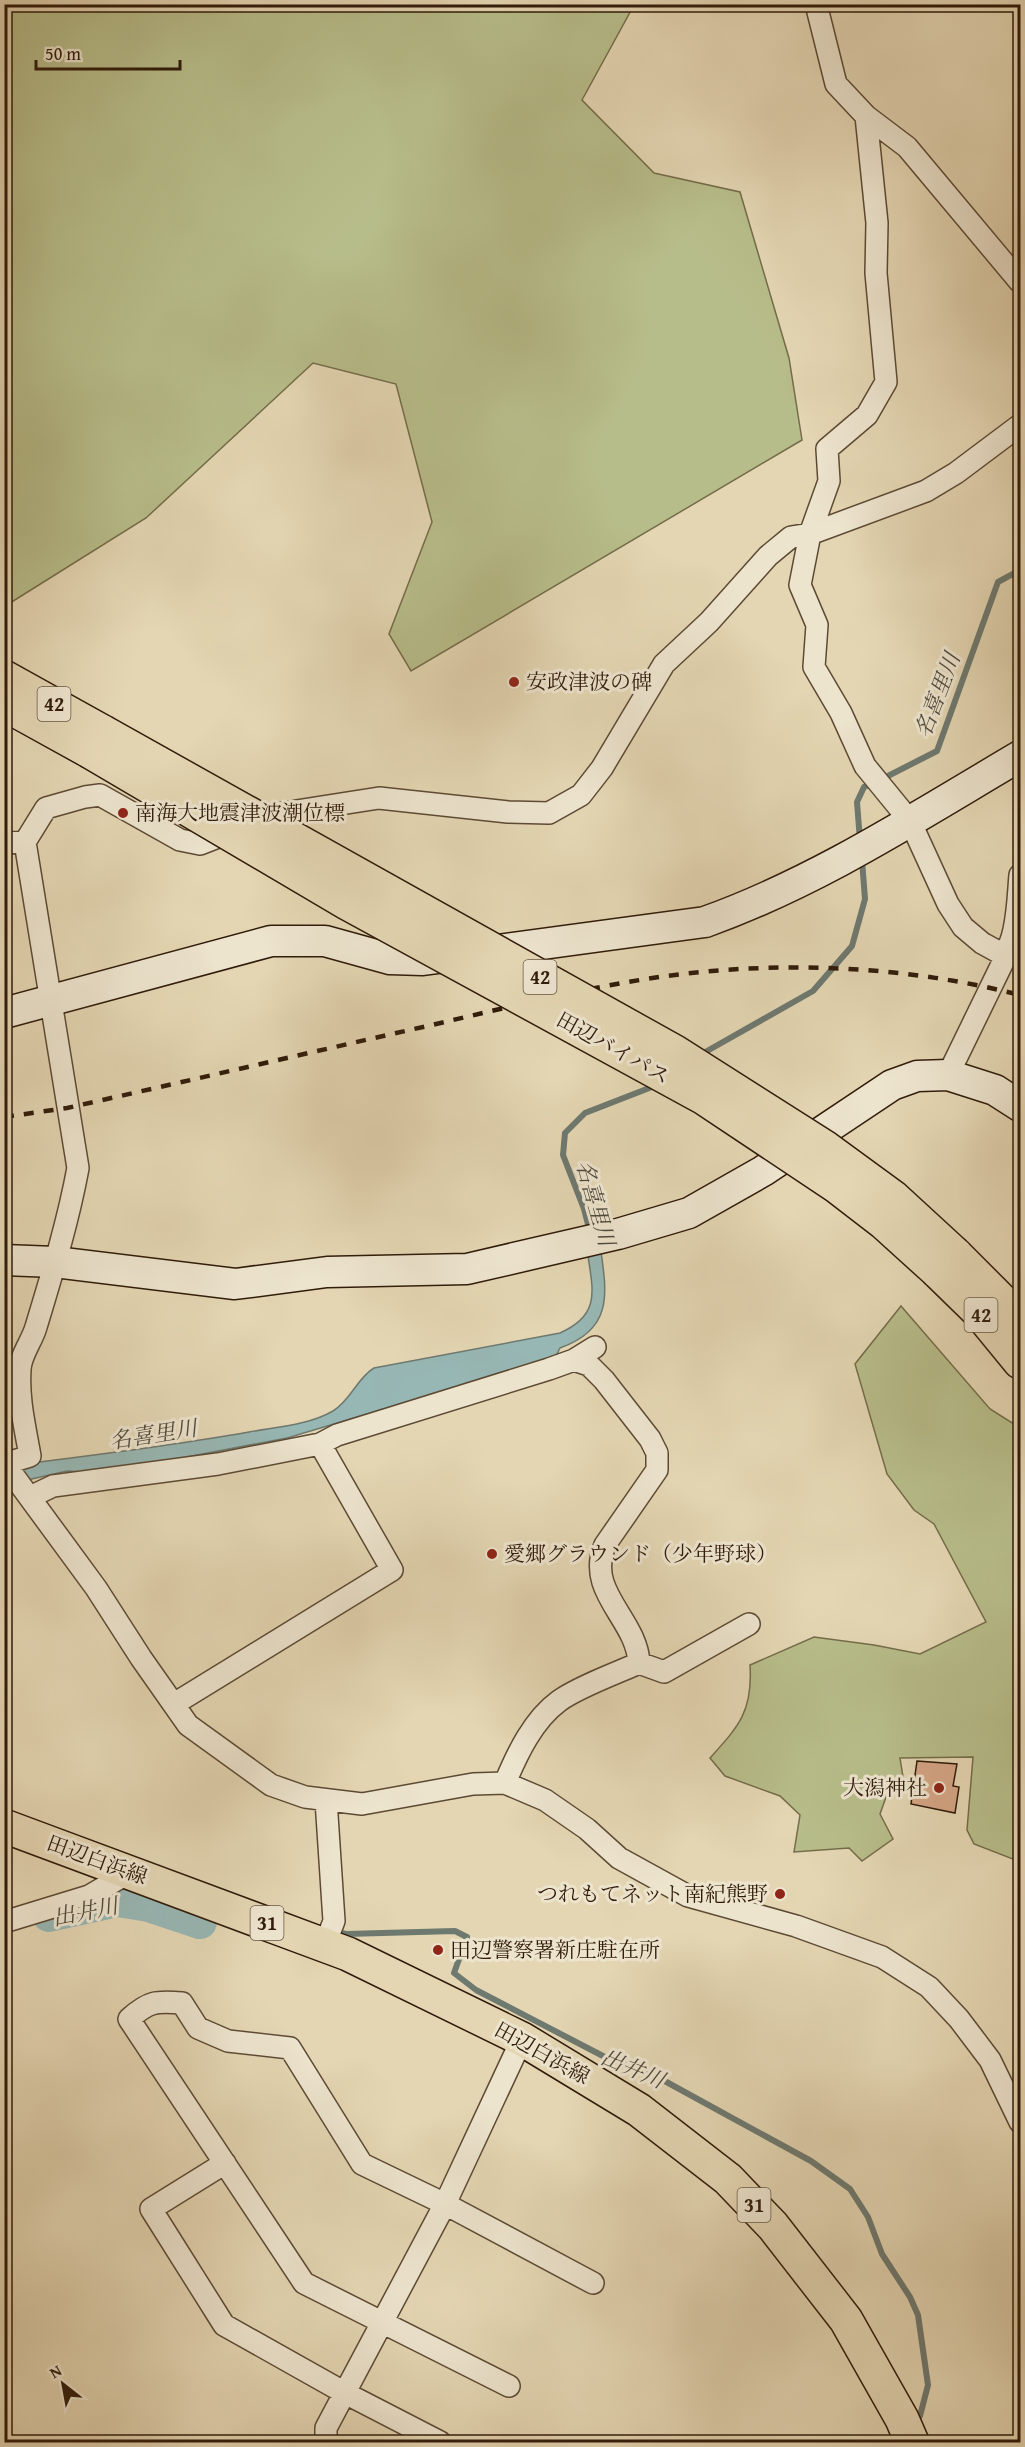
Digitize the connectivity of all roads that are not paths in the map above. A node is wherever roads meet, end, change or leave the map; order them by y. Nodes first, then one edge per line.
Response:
1 (816, 4) edge
2 (866, 116) junction
3 (1020, 282) edge
4 (1020, 425) edge
5 (810, 534) junction
6 (4, 677) edge
7 (4, 704) edge
8 (96, 742) junction
9 (1020, 756) edge
10 (910, 821) junction
11 (15, 842) edge
12 (1020, 875) edge
13 (1009, 959) edge
14 (50, 1000) junction
15 (4, 1013) edge
16 (948, 1075) junction
17 (1020, 1106) edge
18 (4, 1260) edge
19 (56, 1262) junction
20 (946, 1262) junction
21 (1020, 1319) edge
22 (595, 1347) dead end
23 (574, 1360) junction
24 (1020, 1362) edge
25 (320, 1444) junction
26 (6, 1465) edge
27 (27, 1495) junction
28 (749, 1624) dead end
29 (639, 1663) junction
30 (174, 1704) junction
31 (505, 1783) junction
32 (326, 1800) junction
33 (4, 1826) edge
34 (130, 1872) junction
35 (4, 1922) edge
36 (329, 1932) junction
37 (522, 2039) junction
38 (1020, 2122) edge
39 (225, 2163) junction
40 (444, 2204) junction
41 (593, 2283) dead end
42 (382, 2322) junction
43 (509, 2386) dead end
44 (345, 2393) junction
45 (903, 2435) edge
46 (326, 2442) edge
47 (440, 2442) edge

1 - 2 street
2 - 3 street
2 - 5 street
4 - 5 street
5 - 10 street
5 - 11 street
6 - 8 main road, 田辺バイパス / 42
7 - 8 main road, 田辺バイパス / 42
8 - 20 main road, 田辺バイパス / 42, bridge
9 - 10 street
10 - 13 street
10 - 14 street
11 - 14 street
12 - 13 street
13 - 16 street
14 - 15 street
14 - 19 street
16 - 17 street
16 - 19 street
18 - 19 street
19 - 26 street
20 - 21 main road, 田辺バイパス / 42
20 - 24 main road, 田辺バイパス / 42
22 - 23 street
23 - 25 street
23 - 29 street
25 - 27 street
25 - 30 street
26 - 27 street
27 - 30 street
28 - 29 street
29 - 31 street
30 - 32 street
31 - 32 street
31 - 38 street
32 - 36 street
33 - 34 main road, 田辺白浜線 / 31
34 - 35 street
34 - 36 main road, 田辺白浜線 / 31
36 - 37 main road, 田辺白浜線 / 31
37 - 40 street
37 - 45 main road, 田辺白浜線 / 31
39 - 40 street
39 - 42 street
39 - 44 street
40 - 41 street
40 - 42 street
42 - 43 street
42 - 44 street
44 - 46 street
44 - 47 street

